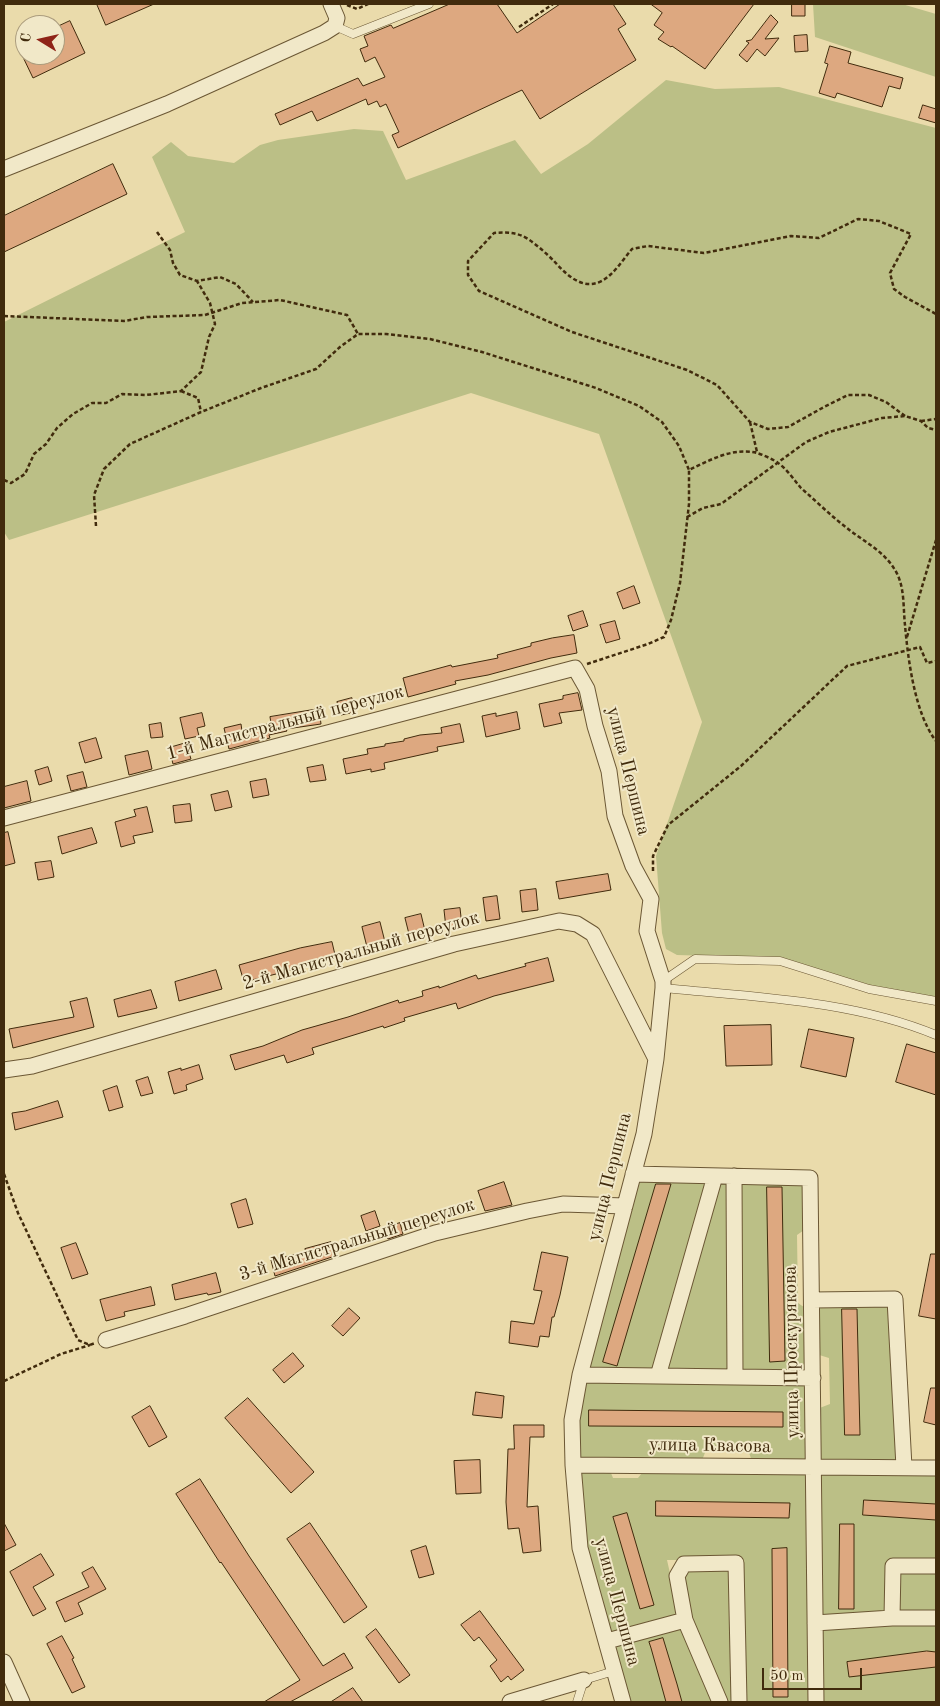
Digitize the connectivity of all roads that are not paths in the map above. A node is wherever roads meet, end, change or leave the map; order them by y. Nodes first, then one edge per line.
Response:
1 (331, 4) edge
2 (429, 4) edge
3 (335, 26) junction
4 (4, 169) edge
5 (576, 668) joint
6 (4, 818) edge
7 (663, 985) junction
8 (936, 1001) edge
9 (936, 1035) edge
10 (656, 1059) junction
11 (4, 1070) edge
12 (633, 1174) junction
13 (715, 1176) junction
14 (734, 1176) junction
15 (625, 1206) junction
16 (812, 1300) junction
17 (106, 1340) road end
18 (580, 1375) junction
19 (658, 1376) junction
20 (735, 1377) junction
21 (812, 1378) junction
22 (573, 1464) junction
23 (814, 1467) junction
24 (904, 1467) junction
25 (936, 1468) edge
26 (936, 1566) edge
27 (892, 1618) junction
28 (936, 1618) edge
29 (685, 1620) junction
30 (815, 1623) junction
31 (606, 1641) junction
32 (4, 1662) edge
33 (614, 1671) junction
34 (584, 1680) junction
35 (22, 1702) edge
36 (510, 1702) edge
37 (577, 1702) edge
38 (623, 1702) edge
39 (720, 1702) edge
40 (739, 1702) edge
41 (816, 1702) edge

1 - 3 street
2 - 3 lane
3 - 4 street
5 - 6 street, 1-й Магистральный переулок
5 - 7 street, улица Першина
7 - 8 lane
7 - 9 lane
7 - 10 street, улица Першина
10 - 11 street, 2-й Магистральный переулок
10 - 12 street, улица Першина
12 - 13 street, улица Проскурякова
12 - 15 street, улица Першина
13 - 14 street, улица Проскурякова
13 - 19 street
14 - 16 street, улица Проскурякова
14 - 20 street
15 - 17 street, 3-й Магистральный переулок
15 - 18 street, улица Першина
16 - 21 street, улица Проскурякова
16 - 24 street
18 - 19 street
18 - 22 street, улица Першина
19 - 20 street
20 - 21 street
21 - 23 street, улица Проскурякова
22 - 23 street, улица Квасова
22 - 31 street, улица Першина
23 - 24 street, улица Квасова
23 - 30 street, улица Проскурякова
24 - 25 street, улица Квасова
26 - 27 street
27 - 28 street
27 - 30 street
29 - 31 street
29 - 39 street
29 - 40 street
30 - 41 street, улица Проскурякова
31 - 33 street, улица Першина
32 - 35 street
33 - 34 lane
33 - 38 street, улица Першина
34 - 36 street
34 - 37 lane

